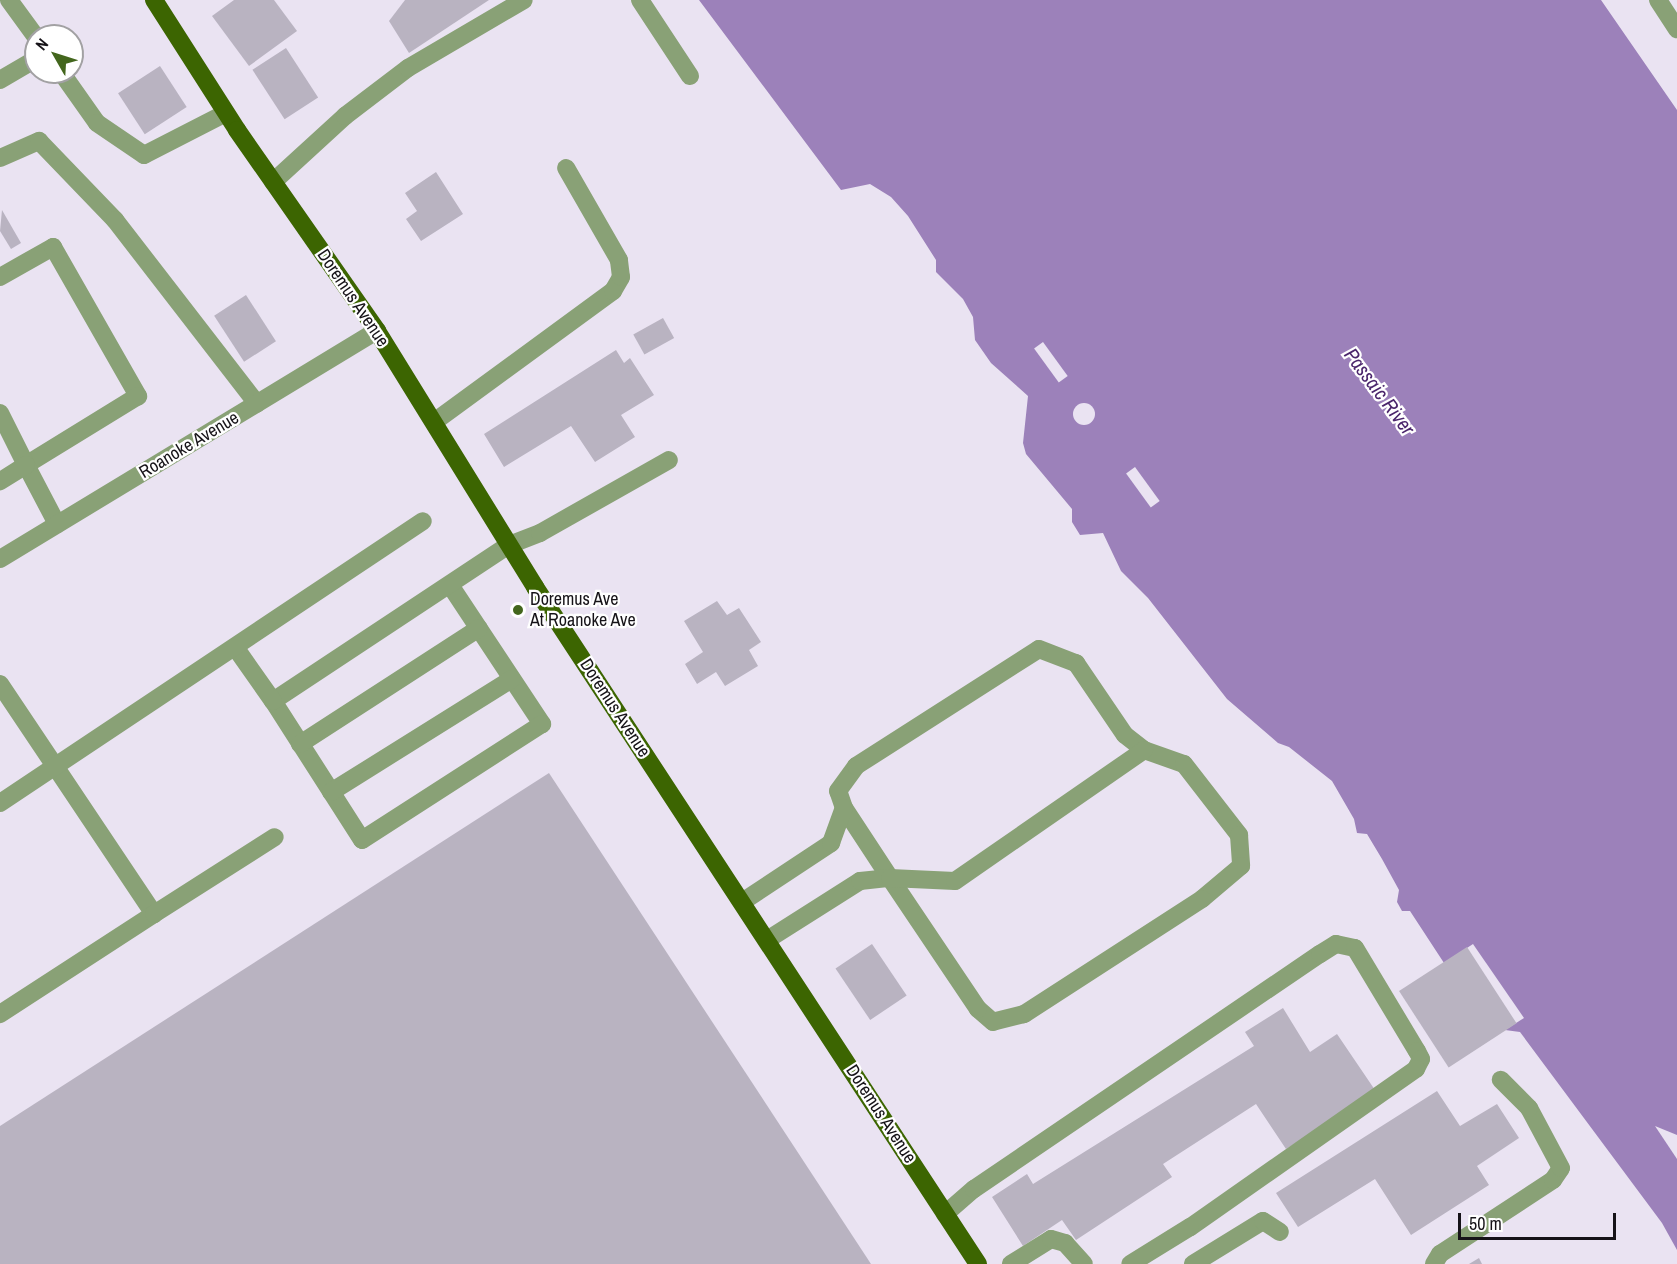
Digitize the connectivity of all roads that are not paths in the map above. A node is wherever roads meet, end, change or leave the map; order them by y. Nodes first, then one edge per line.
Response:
1 (9, 0) edge
2 (154, 0) edge
3 (524, 0) edge
4 (640, 0) edge
5 (1658, 0) edge
6 (27, 24) edge
7 (1677, 29) edge
8 (24, 66) edge
9 (690, 76) dead end
10 (0, 80) edge
11 (69, 84) edge
12 (226, 112) junction
13 (0, 158) edge
14 (566, 168) dead end
15 (273, 182) junction
16 (0, 277) edge
17 (377, 331) junction
18 (257, 404) junction
19 (0, 413) edge
20 (434, 422) junction
21 (669, 460) dead end
22 (26, 465) junction
23 (0, 481) edge
24 (423, 521) dead end
25 (57, 524) junction
26 (509, 545) junction
27 (0, 559) edge
28 (450, 585) junction
29 (479, 628) junction
30 (236, 647) junction
31 (512, 679) junction
32 (0, 684) edge
33 (273, 701) junction
34 (300, 744) junction
35 (1144, 750) junction
36 (56, 767) junction
37 (331, 792) junction
38 (0, 803) edge
39 (844, 808) junction
40 (274, 837) dead end
41 (890, 878) junction
42 (742, 902) junction
43 (154, 914) junction
44 (767, 940) junction
45 (0, 1014) edge
46 (1501, 1080) dead end
47 (945, 1214) junction
48 (1280, 1232) dead end
49 (978, 1264) edge
50 (1011, 1264) edge
51 (1084, 1264) edge
52 (1130, 1264) edge
53 (1193, 1264) edge
54 (1434, 1264) edge

1 - 6 street
2 - 12 main road, Doremus Avenue
3 - 15 street
4 - 9 street
5 - 7 street
8 - 10 street
11 - 12 street
12 - 15 main road, Doremus Avenue
13 - 18 street
14 - 20 street
15 - 17 main road, Doremus Avenue
16 - 22 street
17 - 18 street, Roanoke Avenue
17 - 20 main road, Doremus Avenue
18 - 25 street, Roanoke Avenue
19 - 22 street
20 - 26 main road, Doremus Avenue
21 - 26 street
22 - 23 street
22 - 25 street
24 - 30 street
25 - 27 street, Roanoke Avenue
26 - 28 street
26 - 42 main road, Doremus Avenue
28 - 29 street
28 - 33 street
29 - 31 street
29 - 34 street
30 - 33 street
30 - 36 street
31 - 37 street
31 - 37 street
32 - 36 street
33 - 34 street
34 - 37 street
35 - 39 street
35 - 41 street
35 - 41 street
36 - 38 street
36 - 43 street
39 - 41 street
39 - 42 street
40 - 43 street
41 - 44 street
42 - 44 main road, Doremus Avenue
43 - 45 street
44 - 47 main road, Doremus Avenue
46 - 54 street
47 - 49 main road, Doremus Avenue
47 - 52 street
48 - 53 street
50 - 51 street

